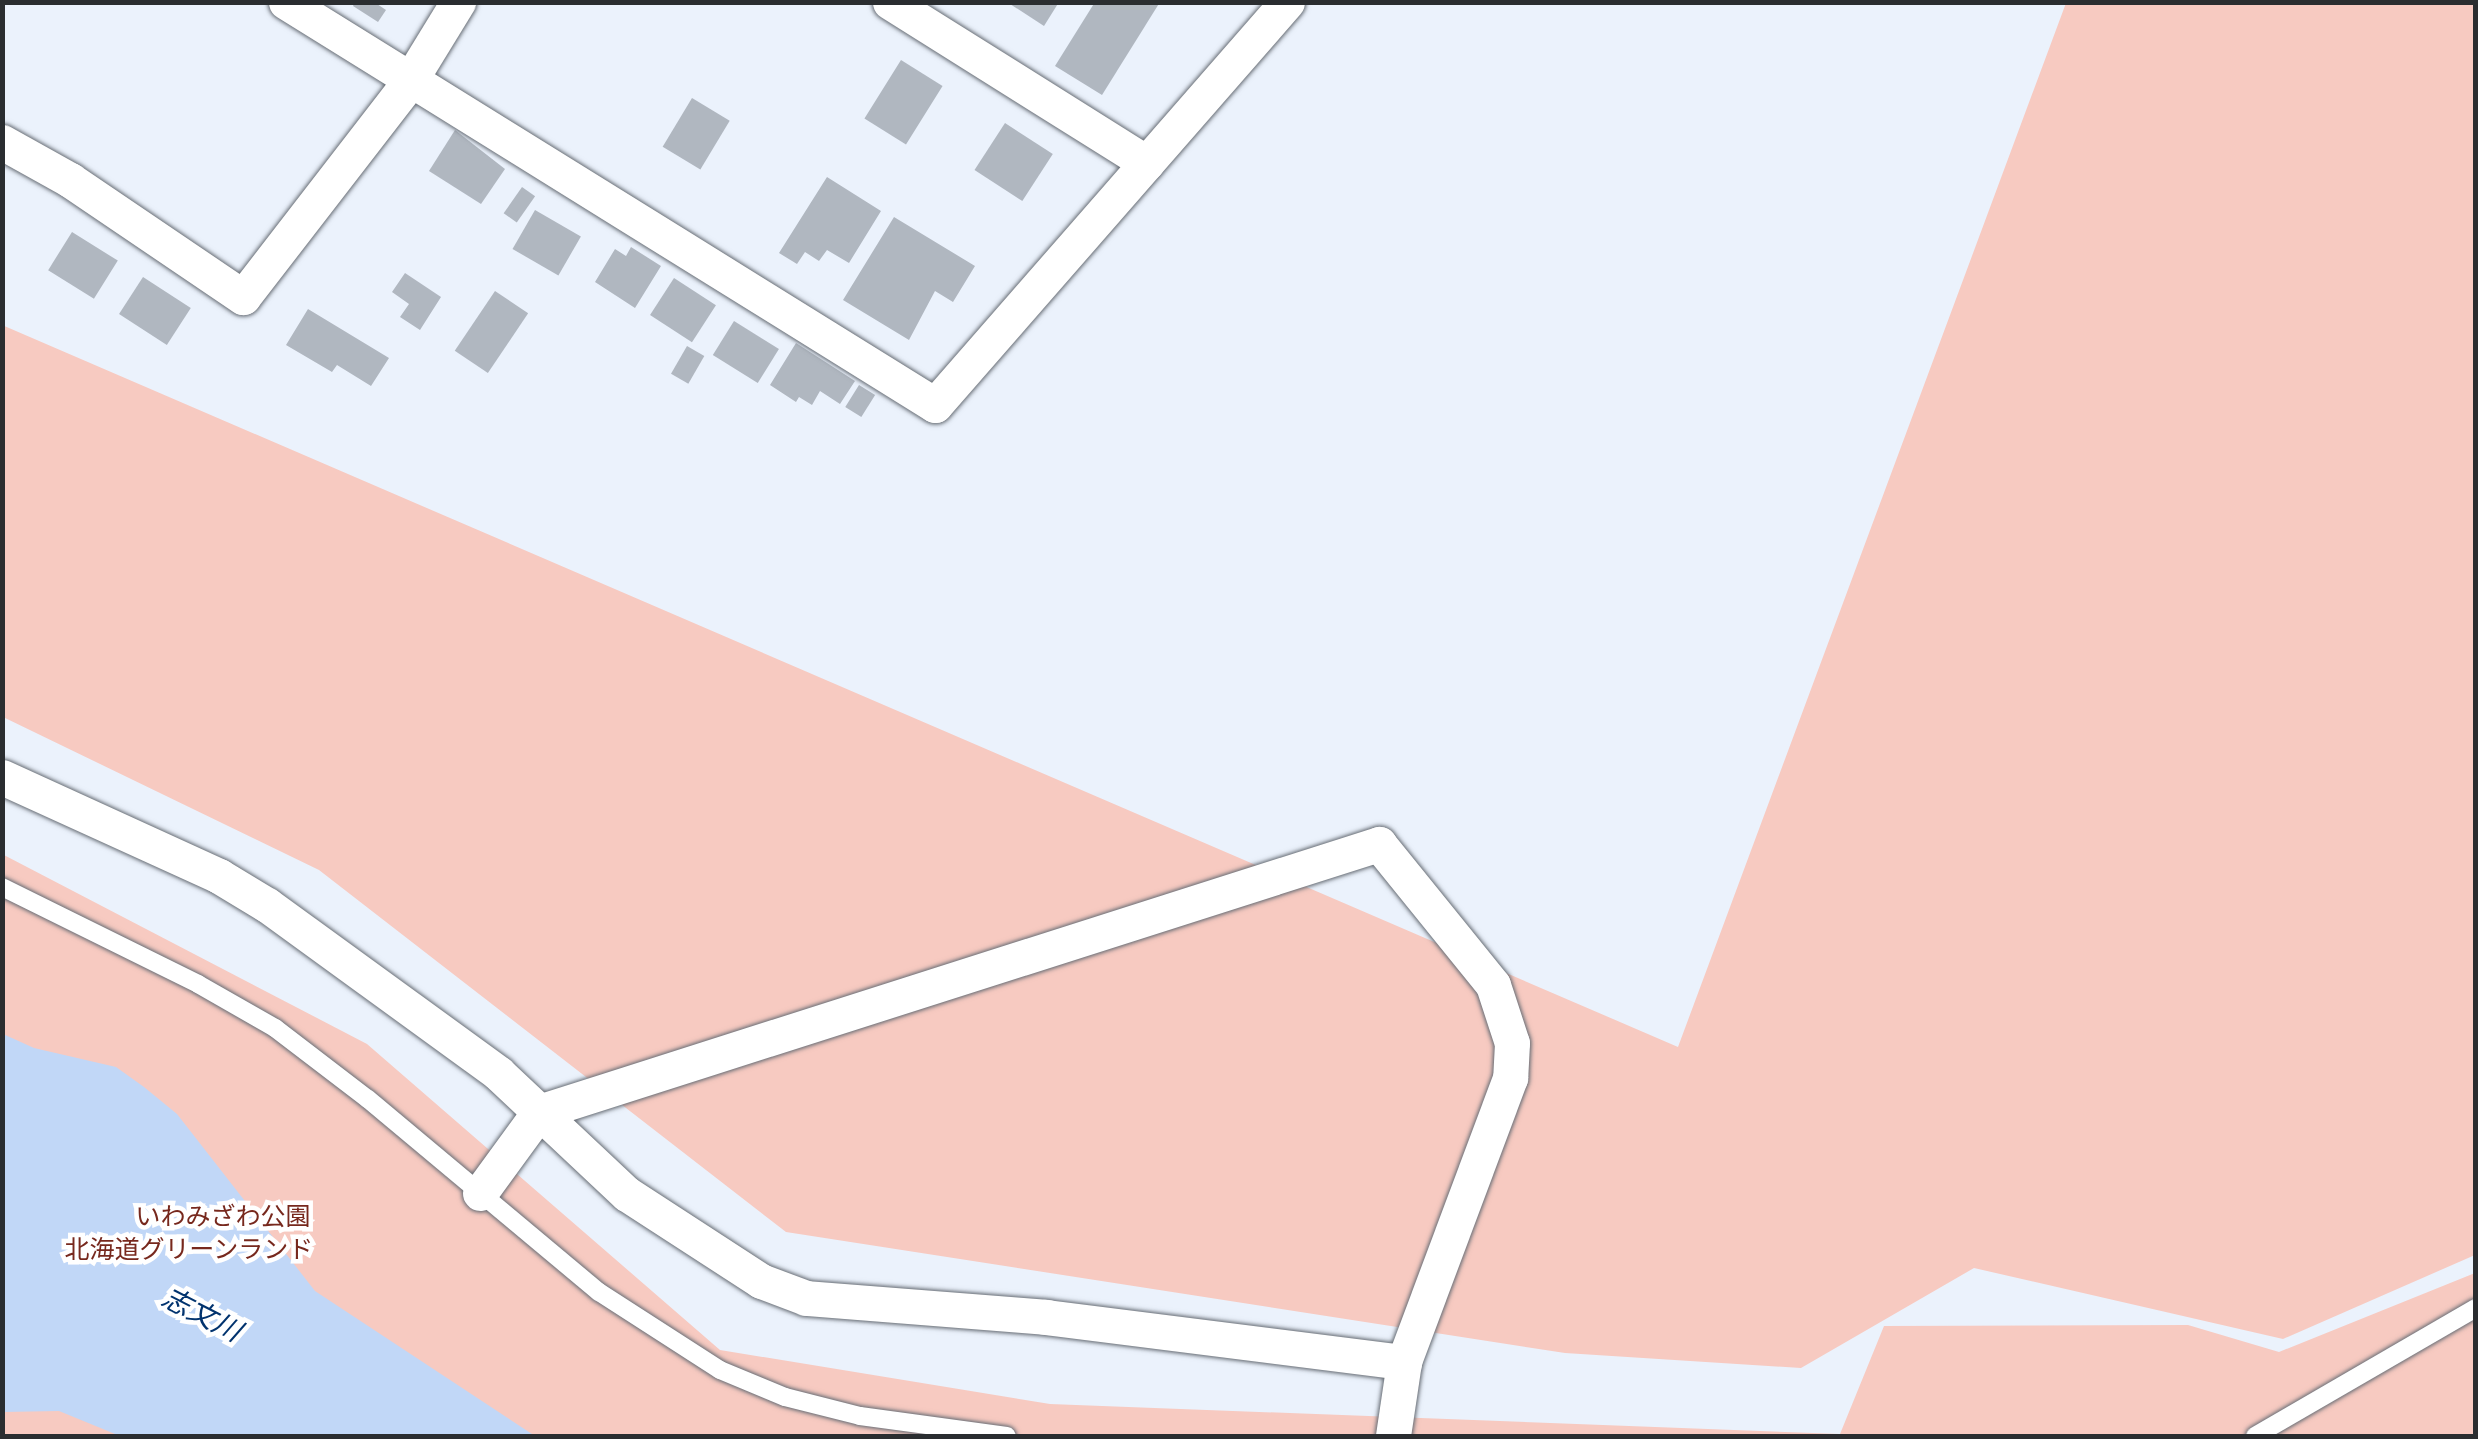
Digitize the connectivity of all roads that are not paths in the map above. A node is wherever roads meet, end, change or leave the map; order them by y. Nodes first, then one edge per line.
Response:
1 (286, 2) edge
2 (458, 2) edge
3 (890, 2) edge
4 (1287, 2) edge
5 (409, 82) junction
6 (2, 142) edge
7 (1147, 163) junction
8 (2, 777) edge
9 (2, 888) edge
10 (539, 1112) junction
11 (480, 1193) junction
12 (2476, 1308) edge
13 (1404, 1362) junction
14 (1007, 1436) edge
15 (1392, 1436) edge
16 (2255, 1436) edge

1 - 5 street
2 - 5 street
3 - 7 street
4 - 7 street
5 - 6 street
5 - 7 street
8 - 10 street
9 - 11 lane
10 - 11 street
10 - 13 street
10 - 13 street
11 - 14 lane
12 - 16 lane
13 - 15 street

